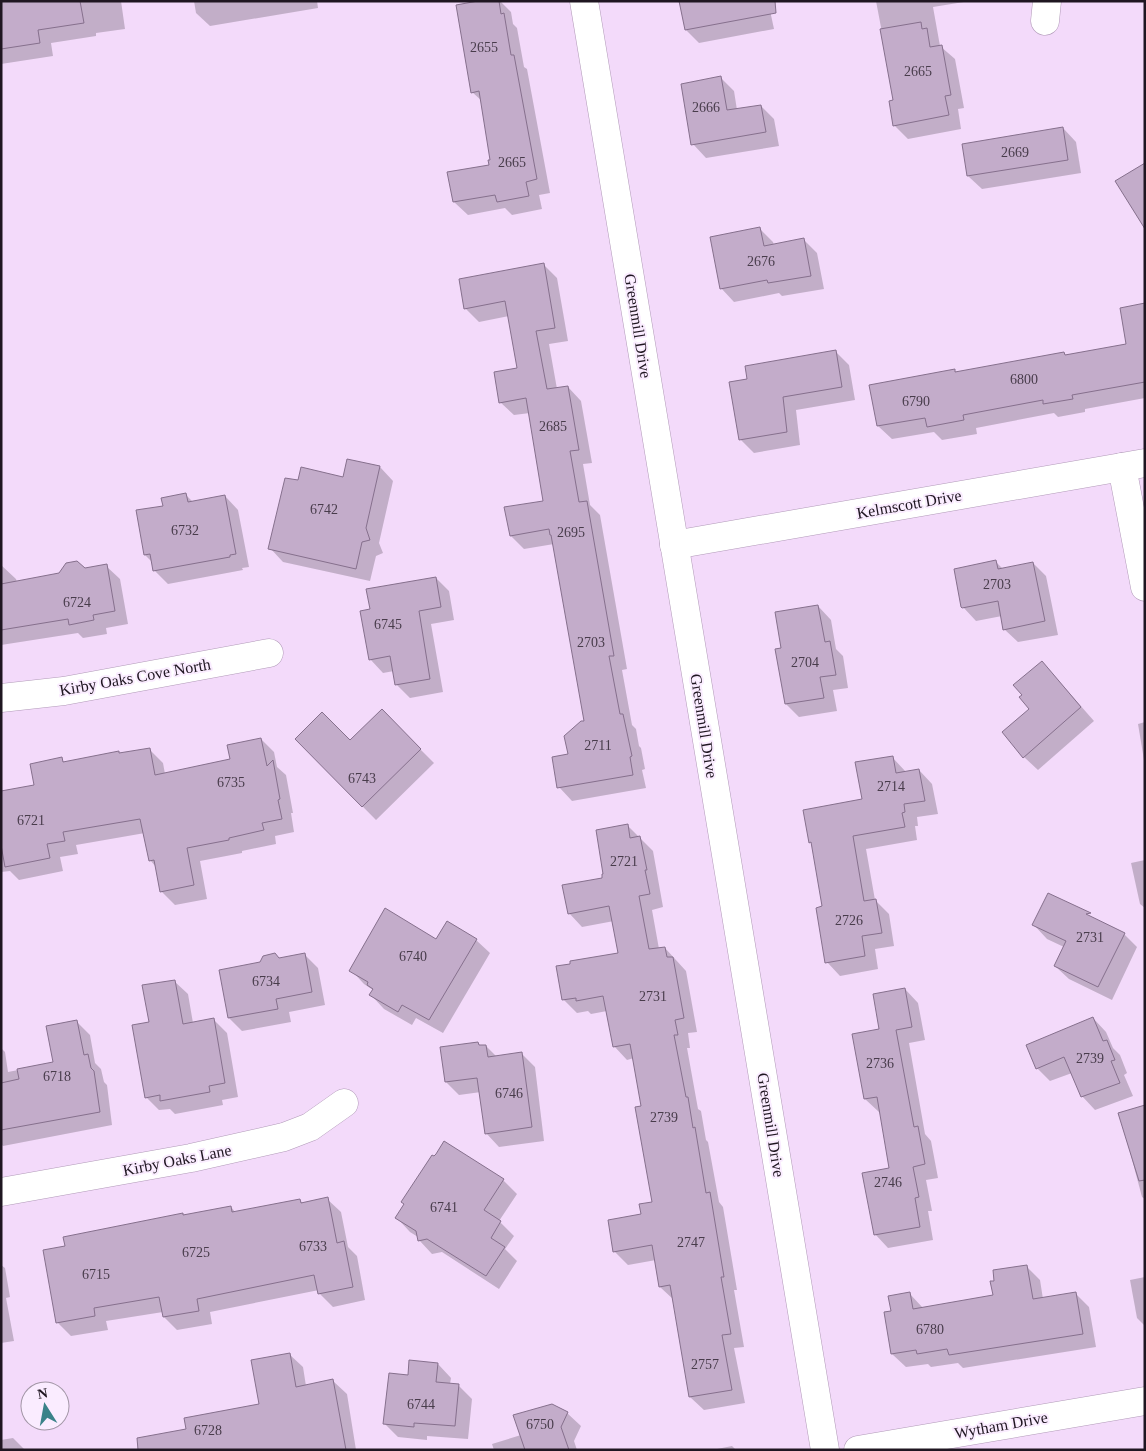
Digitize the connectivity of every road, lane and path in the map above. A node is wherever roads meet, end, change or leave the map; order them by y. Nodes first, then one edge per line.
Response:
1 (584, 1) edge
2 (1134, 465) edge
3 (674, 545) junction
4 (1145, 587) edge
5 (268, 653) dead end
6 (1, 698) edge
7 (344, 1103) dead end
8 (1, 1192) edge
9 (1145, 1401) edge
10 (825, 1450) edge
11 (858, 1450) edge

1 - 3 street, Greenmill Drive
2 - 3 street, Kelmscott Drive
2 - 4 street
3 - 10 street, Greenmill Drive
5 - 6 street, Kirby Oaks Cove North
7 - 8 street, Kirby Oaks Lane
9 - 11 street, Wytham Drive

